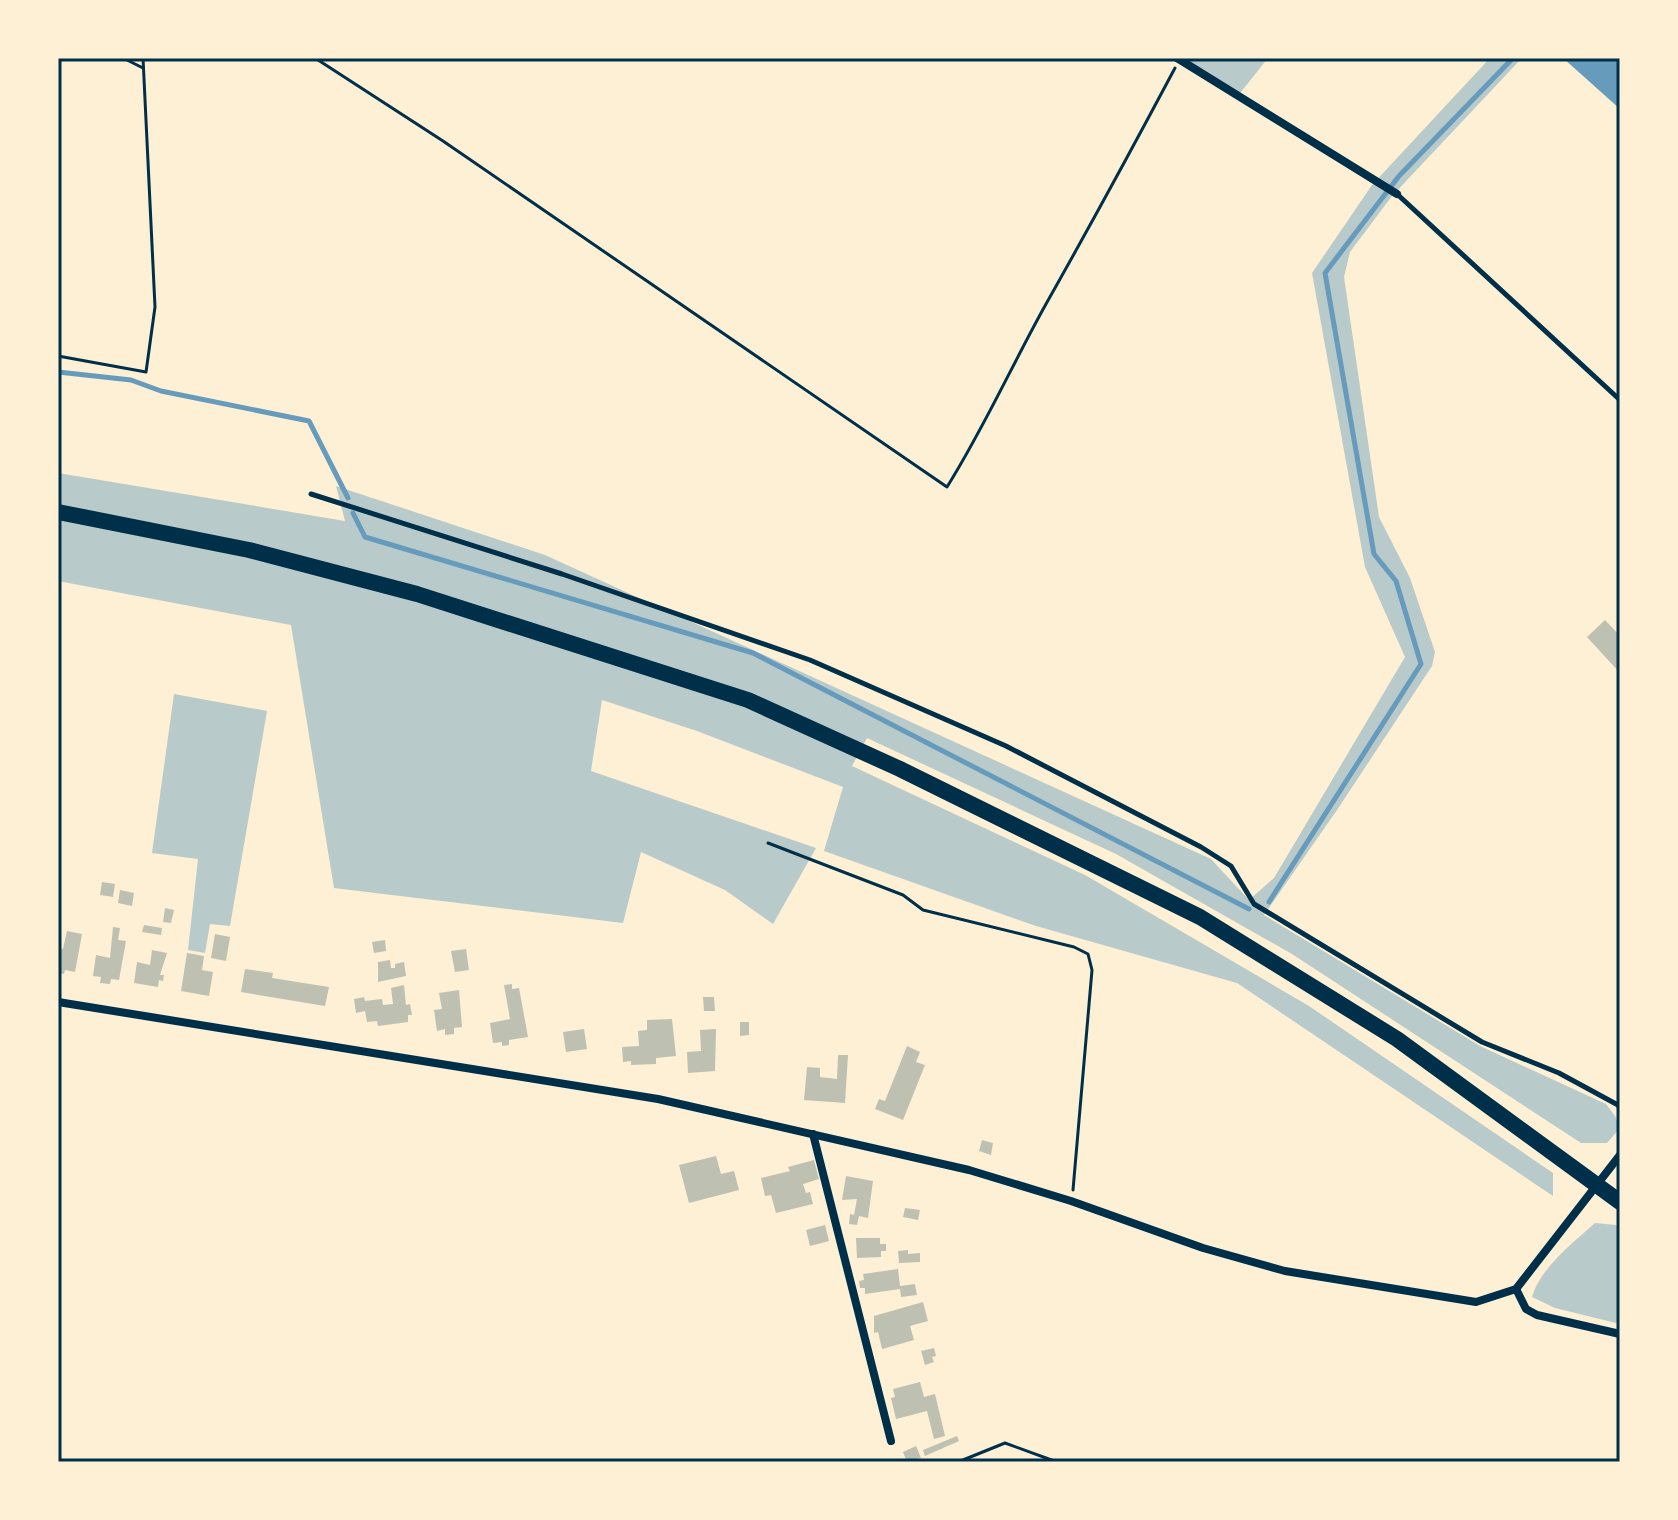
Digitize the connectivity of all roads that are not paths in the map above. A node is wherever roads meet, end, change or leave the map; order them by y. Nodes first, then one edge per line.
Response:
1 (1178, 59) edge
2 (1397, 194) joint
3 (1620, 400) edge
4 (311, 494) dead end
5 (58, 512) edge
6 (58, 1002) edge
7 (1620, 1109) edge
8 (813, 1134) junction
9 (1620, 1155) edge
10 (1598, 1184) junction
11 (1620, 1202) edge
12 (1516, 1289) junction
13 (1620, 1334) edge
14 (891, 1441) dead end

1 - 2 street
2 - 3 lane
4 - 7 lane
5 - 10 main road
6 - 8 street
8 - 12 street
8 - 14 street
9 - 10 street
10 - 11 main road
10 - 12 street
12 - 13 street

